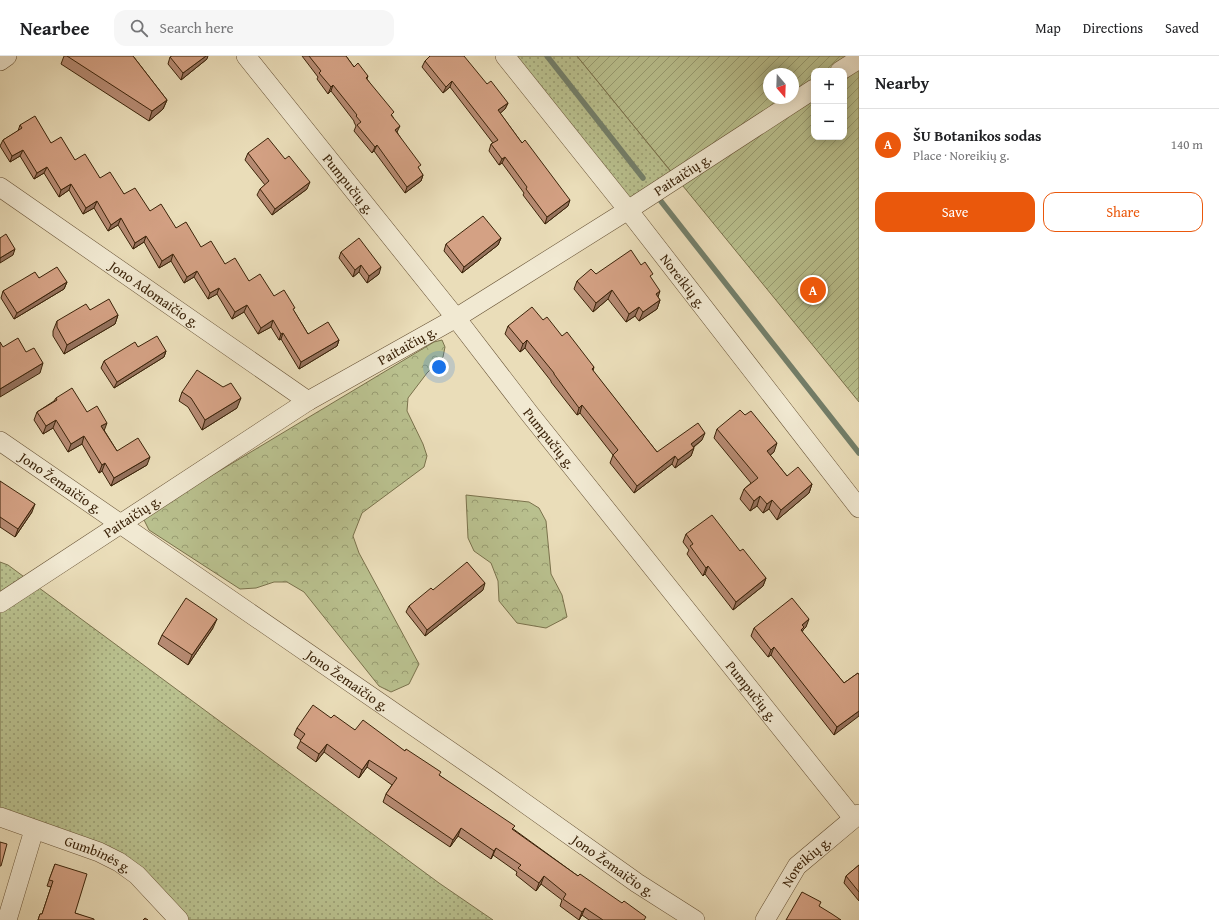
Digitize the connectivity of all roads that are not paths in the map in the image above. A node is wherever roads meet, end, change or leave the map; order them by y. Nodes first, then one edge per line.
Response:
1 (7, 56) edge
2 (246, 56) edge
3 (505, 56) edge
4 (859, 59) edge
5 (0, 61) edge
6 (845, 68) edge
7 (811, 91) edge
8 (0, 187) edge
9 (628, 210) junction
10 (456, 318) junction
11 (308, 401) junction
12 (0, 441) edge
13 (859, 508) edge
14 (120, 523) junction
15 (0, 603) edge
16 (856, 816) edge
17 (0, 817) edge
18 (34, 830) junction
19 (7, 920) edge
20 (179, 920) edge
21 (695, 920) edge
22 (765, 920) edge

1 - 5 street
2 - 10 street, Pumpučių g.
3 - 9 street, Noreikių g.
4 - 6 street
7 - 9 street, Paitaičių g.
8 - 11 street, Jono Adomaičio g.
9 - 10 street, Paitaičių g.
9 - 13 street, Noreikių g.
10 - 11 street, Paitaičių g.
10 - 16 street, Pumpučių g.
11 - 14 street, Paitaičių g.
12 - 14 street, Jono Žemaičio g.
14 - 15 street, Paitaičių g.
14 - 21 street, Jono Žemaičio g.
16 - 22 street, Noreikių g.
17 - 18 street, Gumbinės g.
18 - 19 street
18 - 20 street, Gumbinės g.

